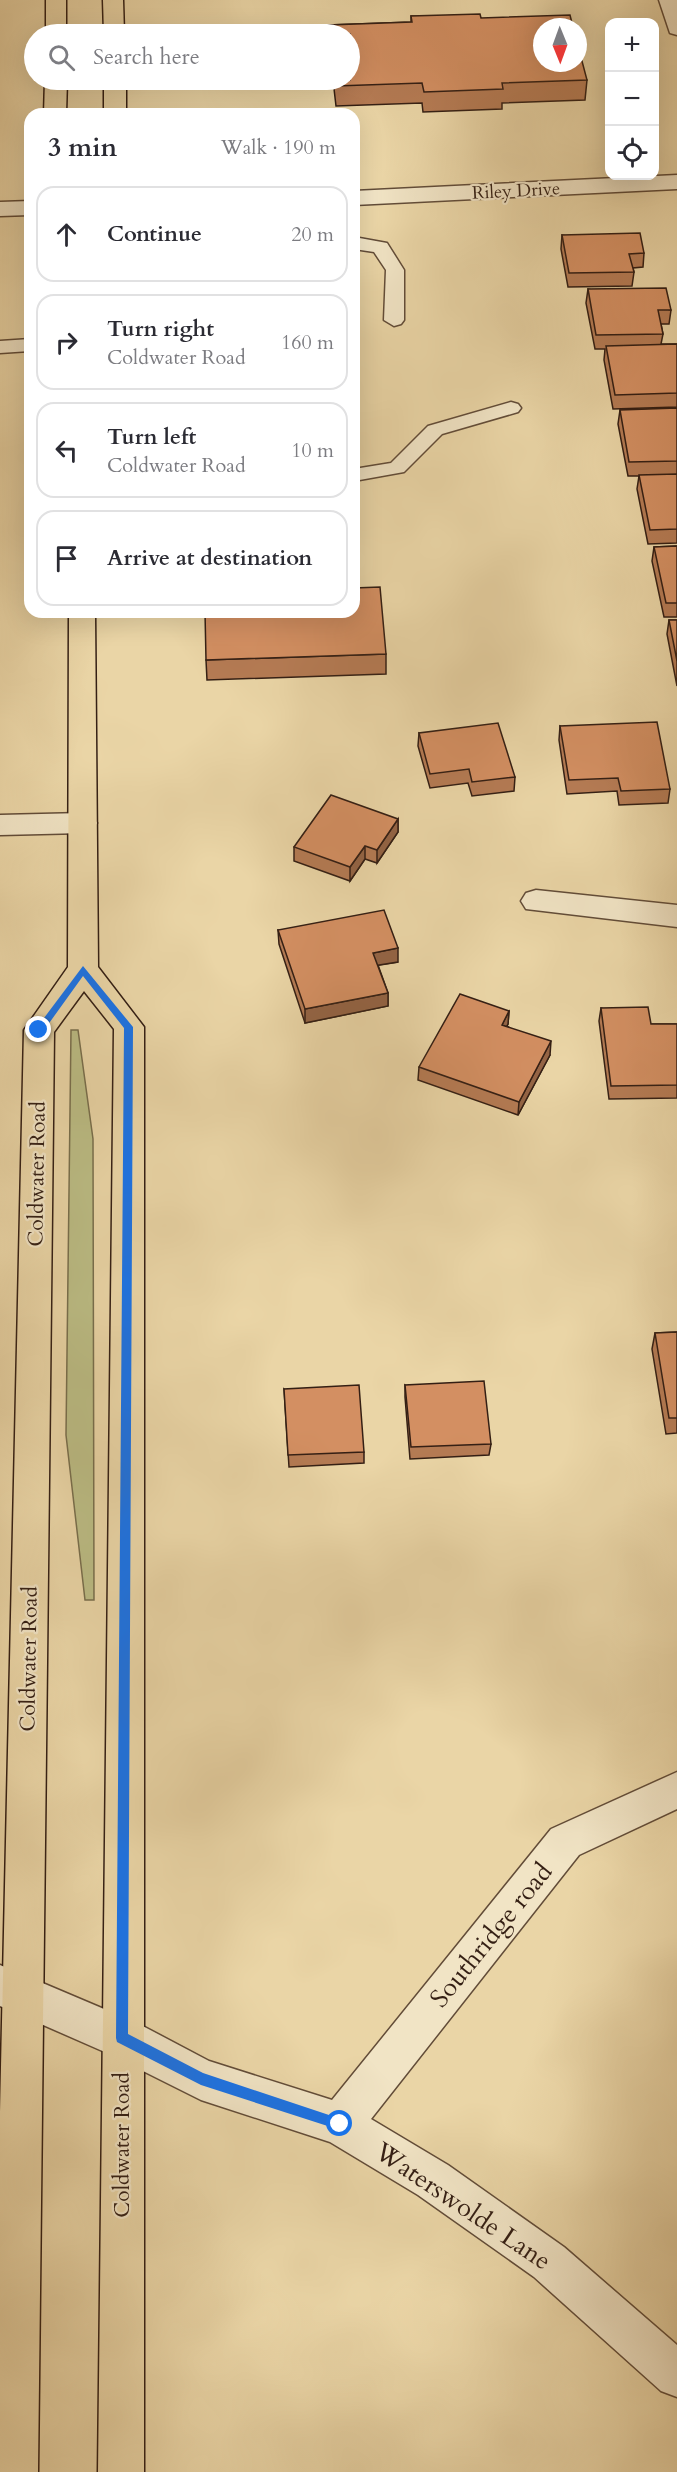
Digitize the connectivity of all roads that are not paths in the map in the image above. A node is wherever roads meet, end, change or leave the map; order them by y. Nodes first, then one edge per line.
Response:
1 (56, 0) edge
2 (113, 0) edge
3 (669, 0) edge
4 (56, 24) edge
5 (114, 24) edge
6 (677, 29) edge
7 (56, 90) edge
8 (115, 90) edge
9 (55, 108) edge
10 (115, 108) edge
11 (677, 182) edge
12 (360, 198) edge
13 (24, 208) edge
14 (0, 209) edge
15 (360, 244) edge
16 (394, 320) dead end
17 (24, 345) edge
18 (0, 347) edge
19 (511, 408) dead end
20 (360, 474) edge
21 (82, 618) edge
22 (83, 823) junction
23 (0, 825) edge
24 (536, 901) dead end
25 (677, 916) edge
26 (83, 969) junction
27 (677, 1790) edge
28 (12, 1989) edge
29 (122, 2038) junction
30 (340, 2124) junction
31 (677, 2375) edge
32 (15, 2472) edge
33 (121, 2472) edge

1 - 4 main road
2 - 5 main road
3 - 6 street
7 - 9 main road
8 - 10 main road
11 - 12 street, Riley Drive
13 - 14 street
15 - 16 lane
17 - 18 lane
19 - 20 lane
21 - 22 main road
22 - 23 street
22 - 26 main road
24 - 25 street
26 - 28 main road, Coldwater Road
26 - 29 main road, Coldwater Road
27 - 30 street, Southridge road
28 - 29 street, Waterswolde Lane
28 - 32 main road, Coldwater Road
29 - 30 street, Waterswolde Lane
29 - 33 main road, Coldwater Road
30 - 31 street, Waterswolde Lane

